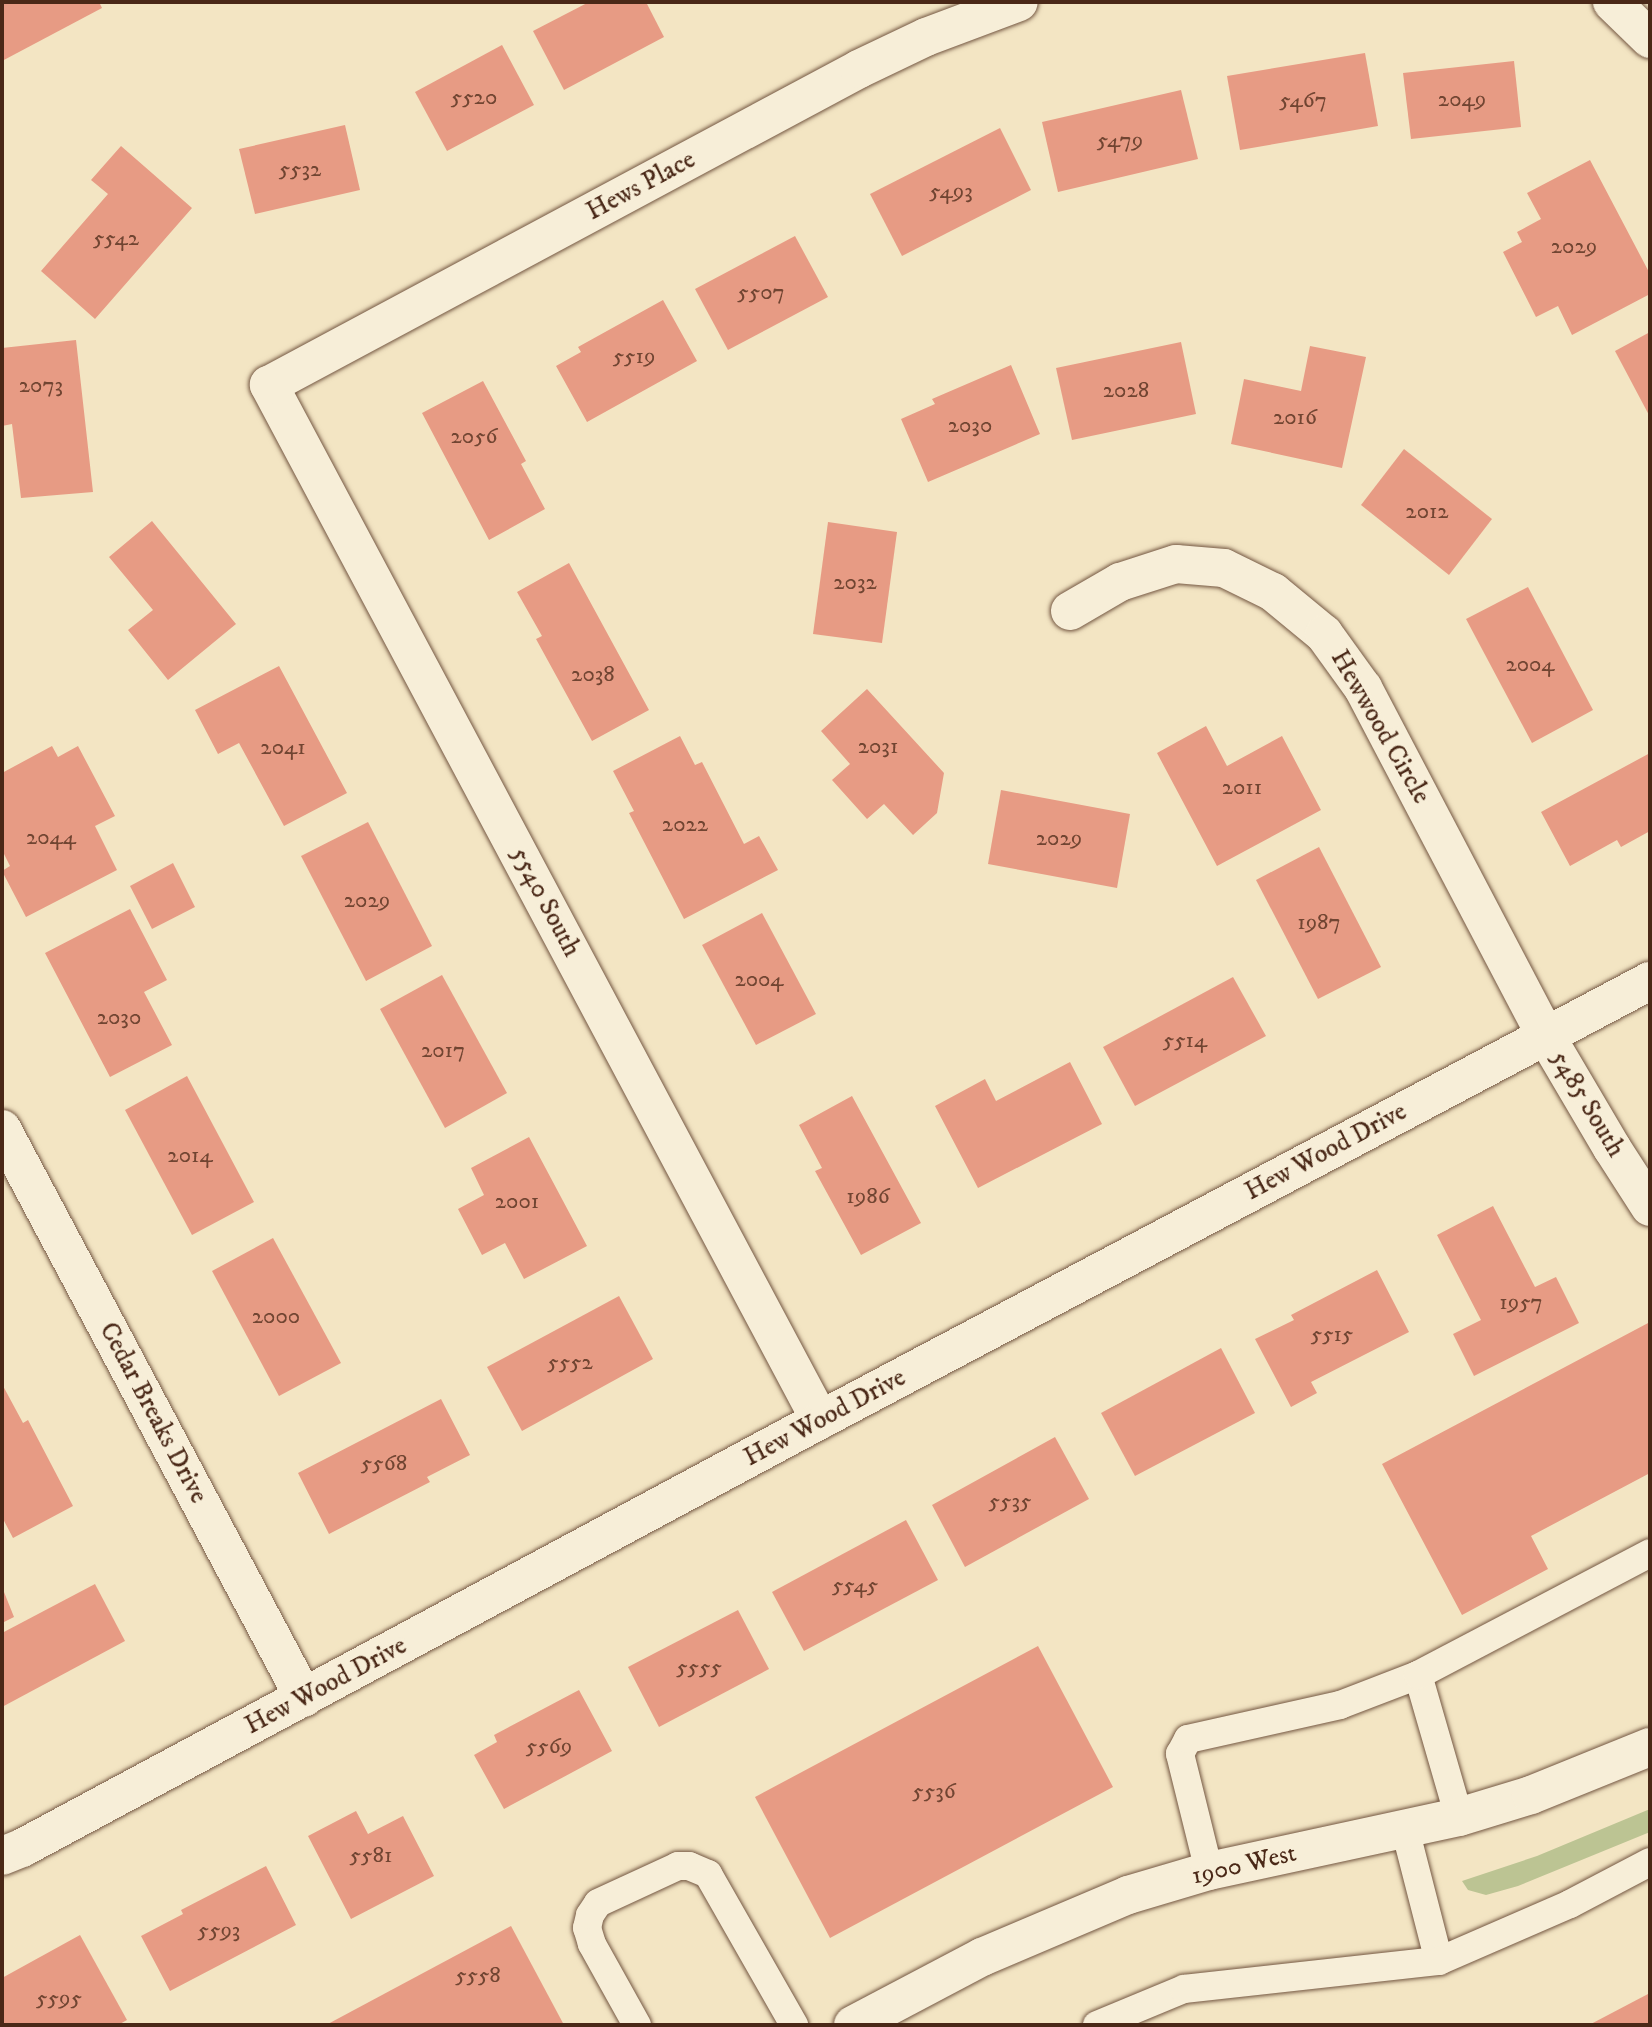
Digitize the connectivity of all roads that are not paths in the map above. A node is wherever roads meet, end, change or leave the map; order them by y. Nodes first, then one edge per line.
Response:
1 (1019, 2) edge
2 (1612, 2) edge
3 (1650, 39) edge
4 (269, 385) joint
5 (1070, 611) dead end
6 (1650, 982) edge
7 (1546, 1036) junction
8 (2, 1129) edge
9 (1650, 1207) edge
10 (820, 1420) junction
11 (1650, 1553) edge
12 (1418, 1675) junction
13 (304, 1698) junction
14 (1650, 1747) edge
15 (1459, 1817) junction
16 (1405, 1829) junction
17 (2, 1856) edge
18 (1650, 1862) edge
19 (1209, 1871) junction
20 (1439, 1961) junction
21 (637, 2025) edge
22 (794, 2025) edge
23 (853, 2025) edge
24 (1097, 2025) edge

1 - 4 street, Hews Place
2 - 3 street
4 - 10 street, 5540 South
5 - 7 street, Hewwood Circle
6 - 7 street, Hew Wood Drive
7 - 9 street, 5485 South
7 - 10 street, Hew Wood Drive
8 - 13 street, Cedar Breaks Drive
10 - 13 street, Hew Wood Drive
11 - 12 lane
12 - 15 lane
12 - 19 lane
13 - 17 street, Hew Wood Drive
14 - 15 street, 1900 West
15 - 16 street, 1900 West
16 - 19 street, 1900 West
16 - 20 lane
18 - 20 lane
19 - 23 street, 1900 West
20 - 24 lane
21 - 22 lane

